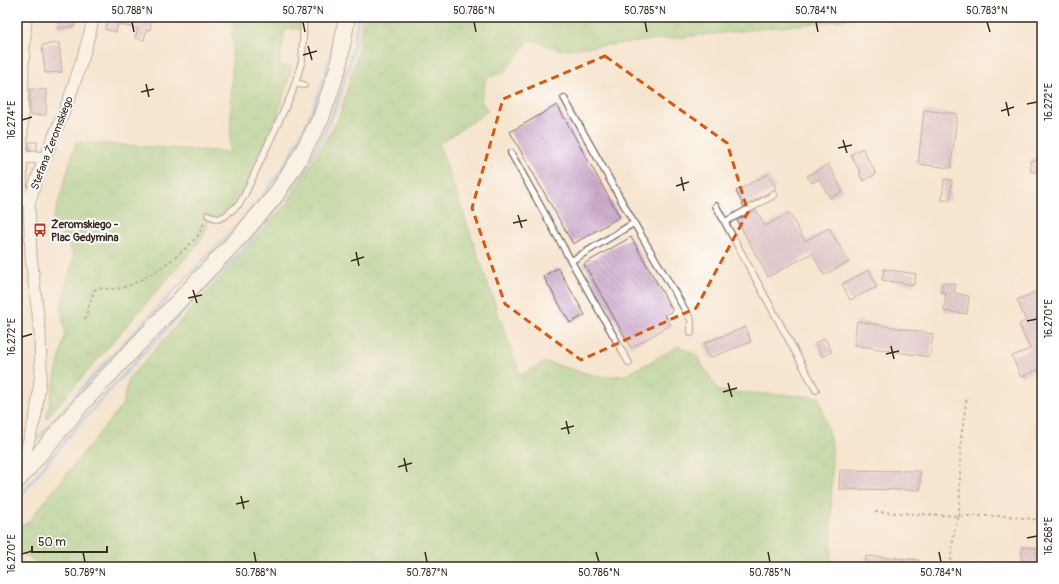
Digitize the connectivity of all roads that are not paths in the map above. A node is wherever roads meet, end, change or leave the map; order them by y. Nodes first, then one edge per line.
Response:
1 (26, 17) edge
2 (94, 17) edge
3 (304, 17) edge
4 (347, 17) edge
5 (295, 83) junction
6 (304, 85) dead end
7 (564, 98) dead end
8 (511, 153) dead end
9 (46, 157) junction
10 (19, 158) edge
11 (774, 195) dead end
12 (22, 202) edge
13 (716, 206) dead end
14 (208, 215) road end
15 (725, 222) junction
16 (634, 223) junction
17 (571, 261) junction
18 (691, 333) dead end
19 (629, 363) dead end
20 (816, 390) dead end
21 (22, 475) edge

1 - 10 street
2 - 9 street, Stefana Żeromskiego
3 - 5 lane
4 - 21 street
5 - 6 lane
5 - 14 lane
7 - 16 lane
8 - 17 lane
9 - 10 street
9 - 12 street, Stefana Żeromskiego
10 - 12 street
11 - 15 lane
12 - 21 street, Stefana Żeromskiego
13 - 15 lane
15 - 20 lane
16 - 17 lane
16 - 18 lane
17 - 19 lane

